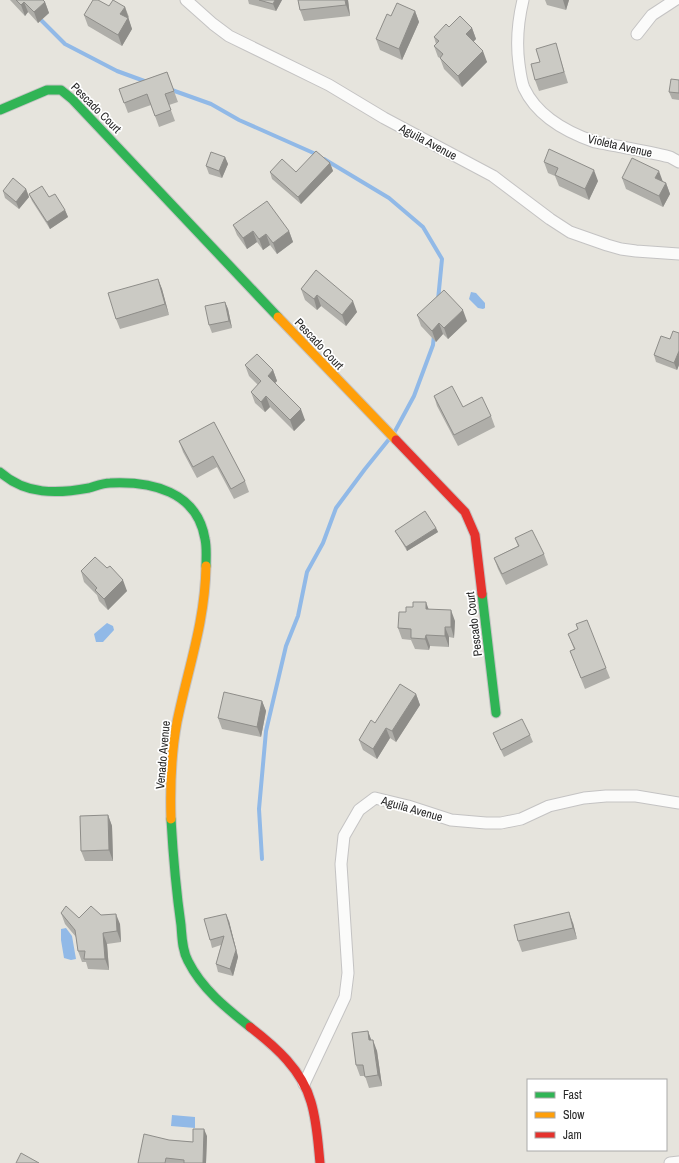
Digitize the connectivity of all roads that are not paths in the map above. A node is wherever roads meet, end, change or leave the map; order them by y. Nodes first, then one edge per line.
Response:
1 (186, 0) edge
2 (523, 0) edge
3 (675, 0) edge
4 (637, 34) dead end
5 (0, 110) edge
6 (679, 162) edge
7 (679, 254) edge
8 (0, 472) edge
9 (496, 713) dead end
10 (679, 803) edge
11 (304, 1084) junction
12 (679, 1162) edge
13 (320, 1163) edge
14 (670, 1163) edge

1 - 7 street, Aguila Avenue
2 - 6 street, Violeta Avenue
3 - 4 street
5 - 9 street, Pescado Court
8 - 11 street, Venado Avenue
10 - 11 street, Aguila Avenue
11 - 13 street, Venado Avenue
12 - 14 street

